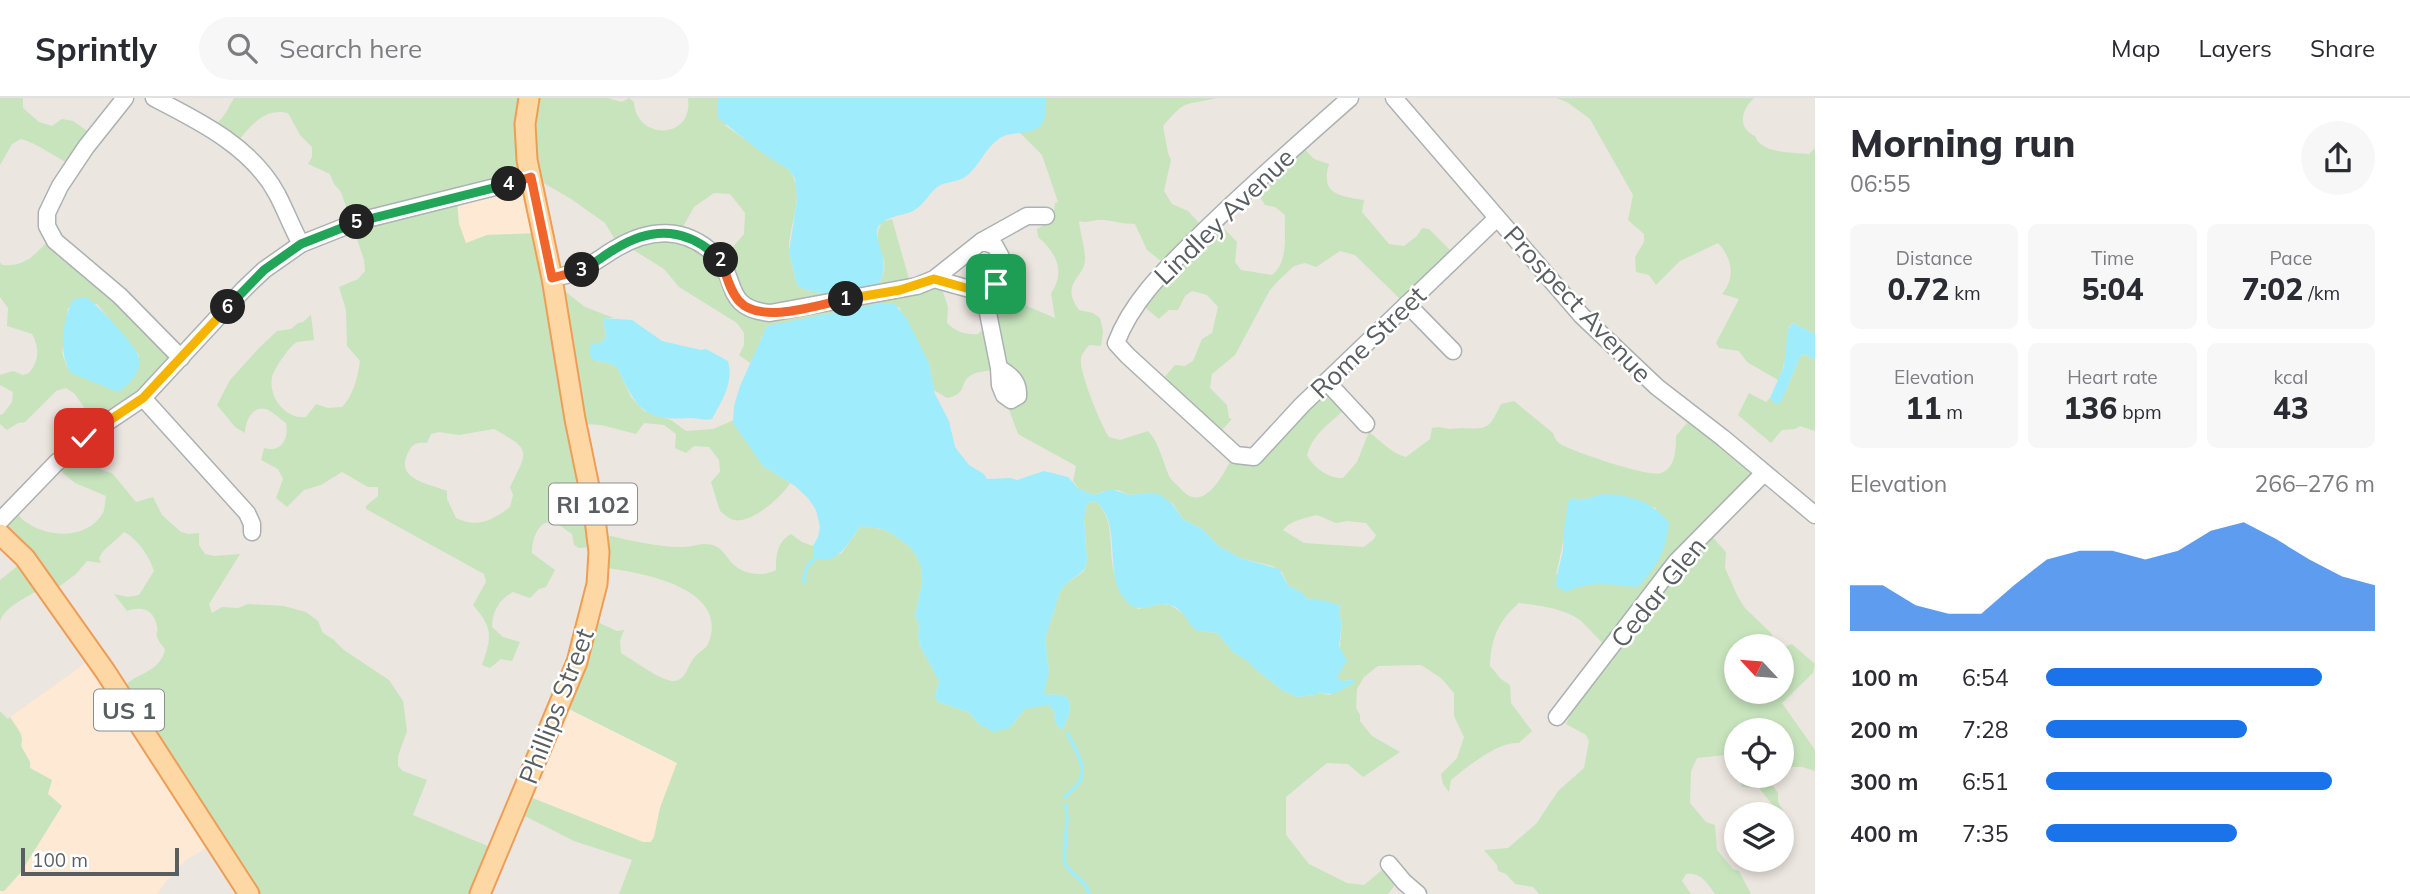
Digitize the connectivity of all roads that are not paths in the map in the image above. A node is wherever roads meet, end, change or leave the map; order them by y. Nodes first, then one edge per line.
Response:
1 (125, 98) edge
2 (153, 98) edge
3 (529, 98) edge
4 (1350, 98) edge
5 (1394, 98) edge
6 (531, 177) junction
7 (1046, 216) dead end
8 (1497, 218) junction
9 (982, 241) junction
10 (301, 244) junction
11 (552, 278) junction
12 (934, 279) junction
13 (984, 293) junction
14 (1408, 304) junction
15 (1453, 351) dead end
16 (181, 358) junction
17 (999, 368) dead end
18 (1327, 382) junction
19 (143, 398) junction
20 (1366, 424) dead end
21 (1236, 456) joint
22 (1764, 473) junction
23 (1815, 515) edge
24 (0, 521) edge
25 (252, 532) dead end
26 (0, 534) edge
27 (1557, 717) dead end
28 (1389, 864) dead end
29 (249, 894) edge
30 (480, 894) edge
31 (1418, 894) edge

1 - 16 street
2 - 10 street
3 - 6 main road, Phillips Street / RI 102
4 - 21 street, Lindley Avenue
5 - 8 street, Prospect Avenue
6 - 10 street
6 - 11 main road, Phillips Street / RI 102
7 - 9 street
8 - 14 street, Rome Street
8 - 22 street, Prospect Avenue
9 - 12 street
9 - 13 street
10 - 16 street
11 - 12 street
11 - 30 main road, Phillips Street / RI 102
12 - 13 street
13 - 17 street
14 - 15 street
14 - 18 street, Rome Street
16 - 19 street
18 - 20 street
18 - 21 street, Rome Street
19 - 24 street
19 - 25 street
22 - 23 street, Prospect Avenue
22 - 27 street, Cedar Glen
26 - 29 main road, US 1
28 - 31 street

